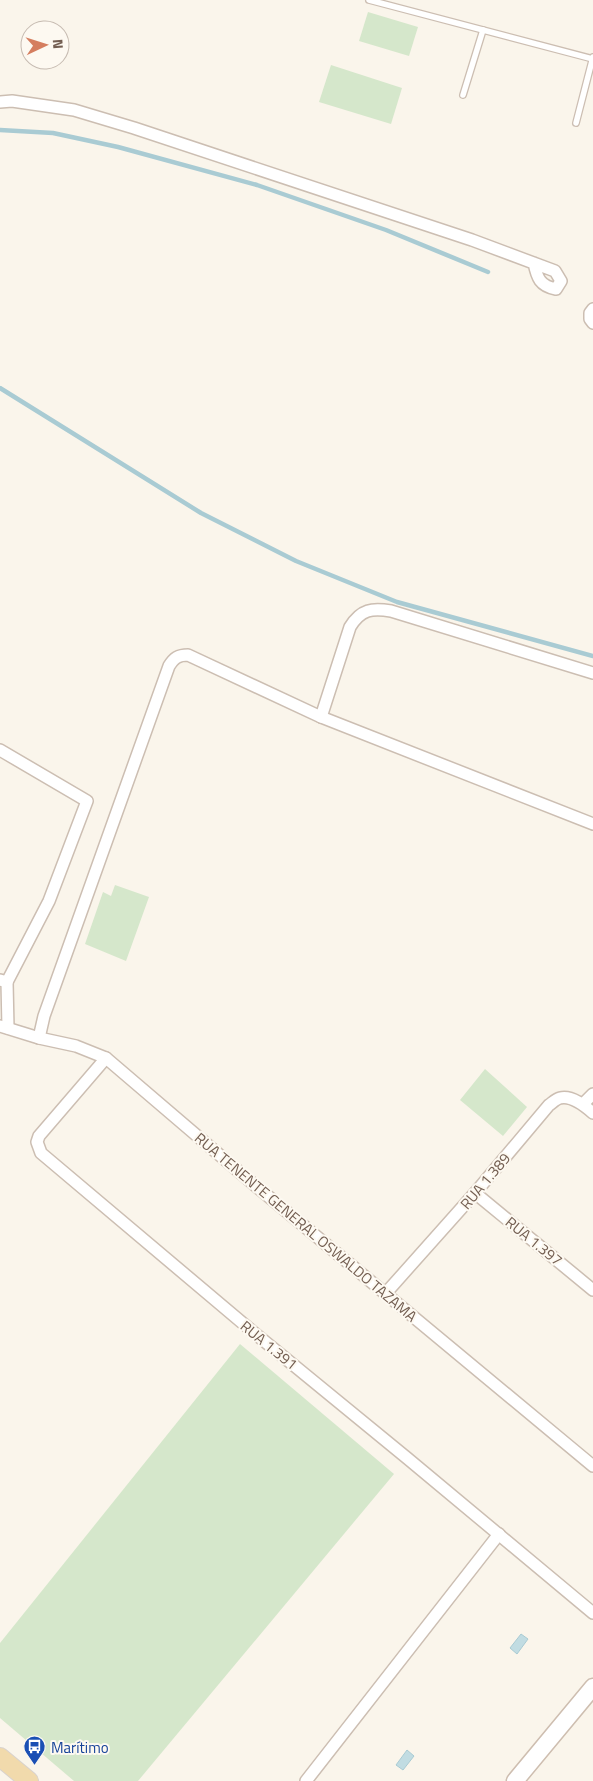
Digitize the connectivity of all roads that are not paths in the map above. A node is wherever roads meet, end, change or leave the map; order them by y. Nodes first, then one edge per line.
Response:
1 (369, 0) edge
2 (483, 30) junction
3 (593, 58) edge
4 (463, 95) dead end
5 (0, 102) edge
6 (576, 123) dead end
7 (534, 263) dead end
8 (593, 309) edge
9 (593, 323) edge
10 (593, 673) edge
11 (322, 717) junction
12 (0, 750) edge
13 (593, 824) edge
14 (4, 981) edge
15 (4, 1027) edge
16 (39, 1038) junction
17 (106, 1058) junction
18 (593, 1094) edge
19 (583, 1104) junction
20 (593, 1113) edge
21 (475, 1193) junction
22 (593, 1290) edge
23 (385, 1294) junction
24 (593, 1466) edge
25 (499, 1534) junction
26 (593, 1613) edge
27 (591, 1694) edge
28 (0, 1757) edge
29 (29, 1781) edge
30 (306, 1781) edge
31 (515, 1781) edge

1 - 2 lane
2 - 3 lane
2 - 4 lane
3 - 6 lane
5 - 7 street
8 - 9 street
10 - 11 street
11 - 13 street
11 - 16 street
12 - 14 street
14 - 15 street
15 - 16 street, RUA TENENTE GENERAL OSWALDO TAZAMA
16 - 17 street, RUA TENENTE GENERAL OSWALDO TAZAMA
17 - 23 street, RUA TENENTE GENERAL OSWALDO TAZAMA
17 - 25 street, RUA 1.391
18 - 19 street
19 - 20 street, RUA 1.389
19 - 21 street, RUA 1.389
21 - 22 street, RUA 1.397
21 - 23 street, RUA 1.389
23 - 24 street, RUA TENENTE GENERAL OSWALDO TAZAMA
25 - 26 street, RUA 1.391
25 - 30 street
27 - 31 main road
28 - 29 main road

